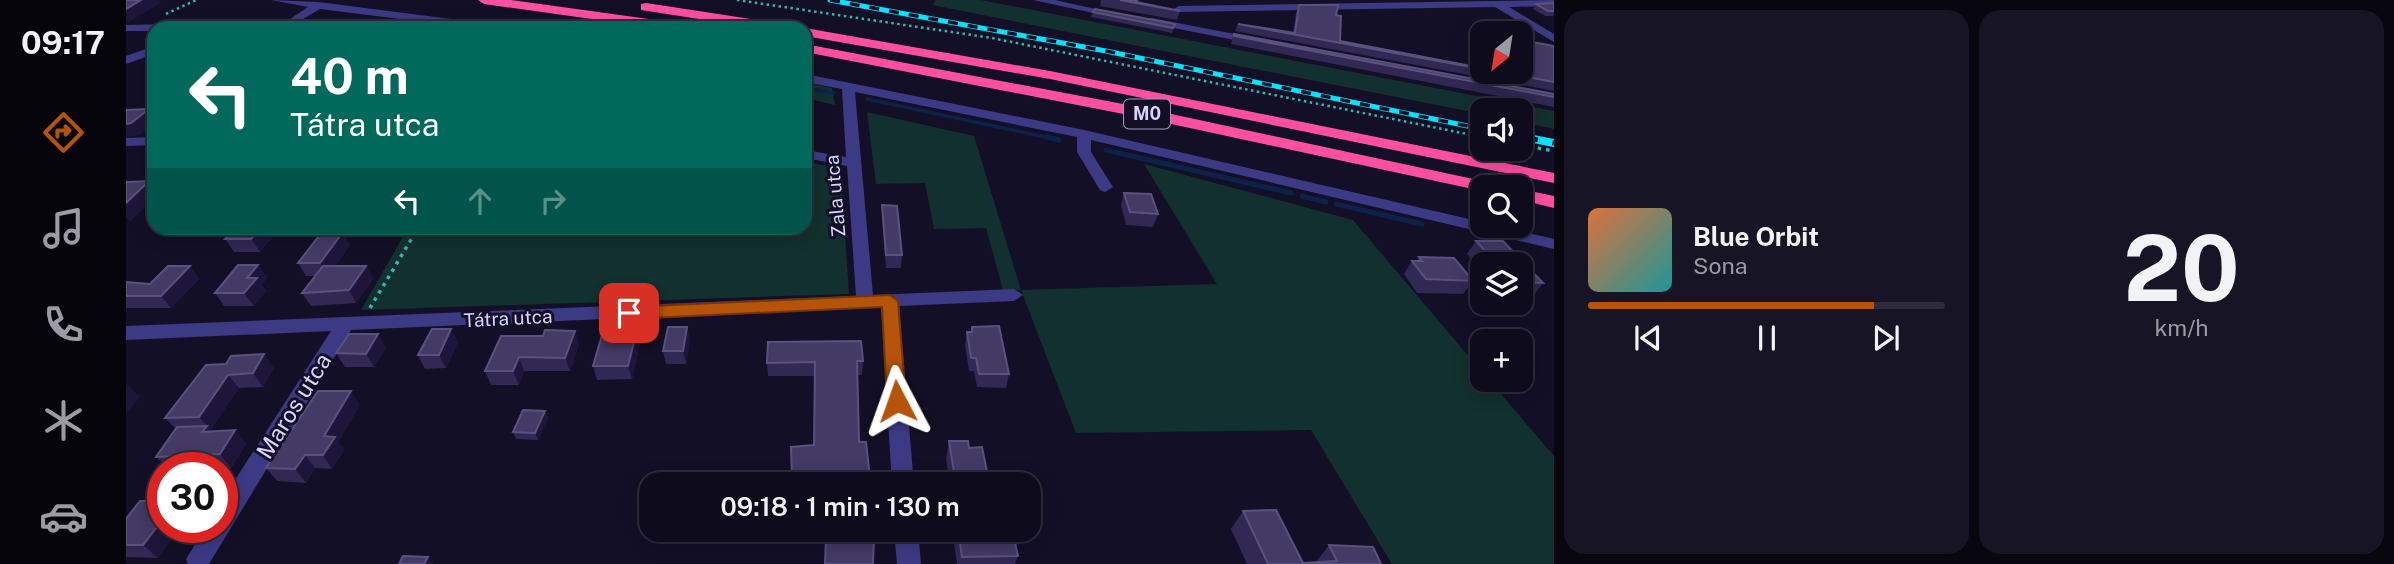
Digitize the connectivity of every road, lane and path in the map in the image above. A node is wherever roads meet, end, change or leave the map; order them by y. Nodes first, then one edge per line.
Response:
1 (276, 0) edge
2 (484, 0) edge
3 (737, 0) edge
4 (1038, 0) edge
5 (1494, 2) edge
6 (1554, 3) edge
7 (318, 5) junction
8 (631, 5) dead end
9 (1175, 5) edge
10 (294, 21) edge
11 (443, 21) edge
12 (635, 21) edge
13 (737, 21) edge
14 (126, 28) edge
15 (147, 28) edge
16 (1191, 29) junction
17 (812, 33) edge
18 (1554, 39) edge
19 (1271, 44) edge
20 (812, 49) edge
21 (147, 52) edge
22 (126, 60) edge
23 (812, 79) edge
24 (848, 85) junction
25 (1084, 134) junction
26 (1470, 135) edge
27 (147, 141) edge
28 (126, 142) edge
29 (1533, 147) edge
30 (1554, 151) edge
31 (812, 155) edge
32 (854, 163) junction
33 (1554, 178) edge
34 (1470, 183) edge
35 (1105, 187) dead end
36 (1533, 198) edge
37 (1554, 202) edge
38 (413, 235) edge
39 (1554, 244) edge
40 (1014, 295) dead end
41 (890, 301) junction
42 (865, 302) junction
43 (352, 325) junction
44 (128, 335) edge
45 (902, 472) edge
46 (238, 497) edge
47 (907, 542) edge
48 (208, 543) edge
49 (198, 559) dead end
50 (909, 564) edge

1 - 7 street
2 - 12 highway
3 - 26 path
4 - 16 street
5 - 6 street
5 - 9 street
5 - 18 street
7 - 10 street
7 - 11 street
8 - 13 highway
9 - 16 street
14 - 15 street
16 - 19 street
17 - 33 highway, M0
20 - 34 highway, M0
21 - 22 street
23 - 24 street
24 - 25 street
24 - 32 street, Zala utca
25 - 35 street
25 - 39 street
27 - 28 street
29 - 30 path
31 - 32 street
32 - 42 street, Zala utca
36 - 37 highway
38 - 43 path
40 - 41 street
41 - 42 street, Tátra utca
41 - 45 street
42 - 43 street, Tátra utca
43 - 44 street, Tátra utca
43 - 46 street, Maros utca
47 - 50 street
48 - 49 street

